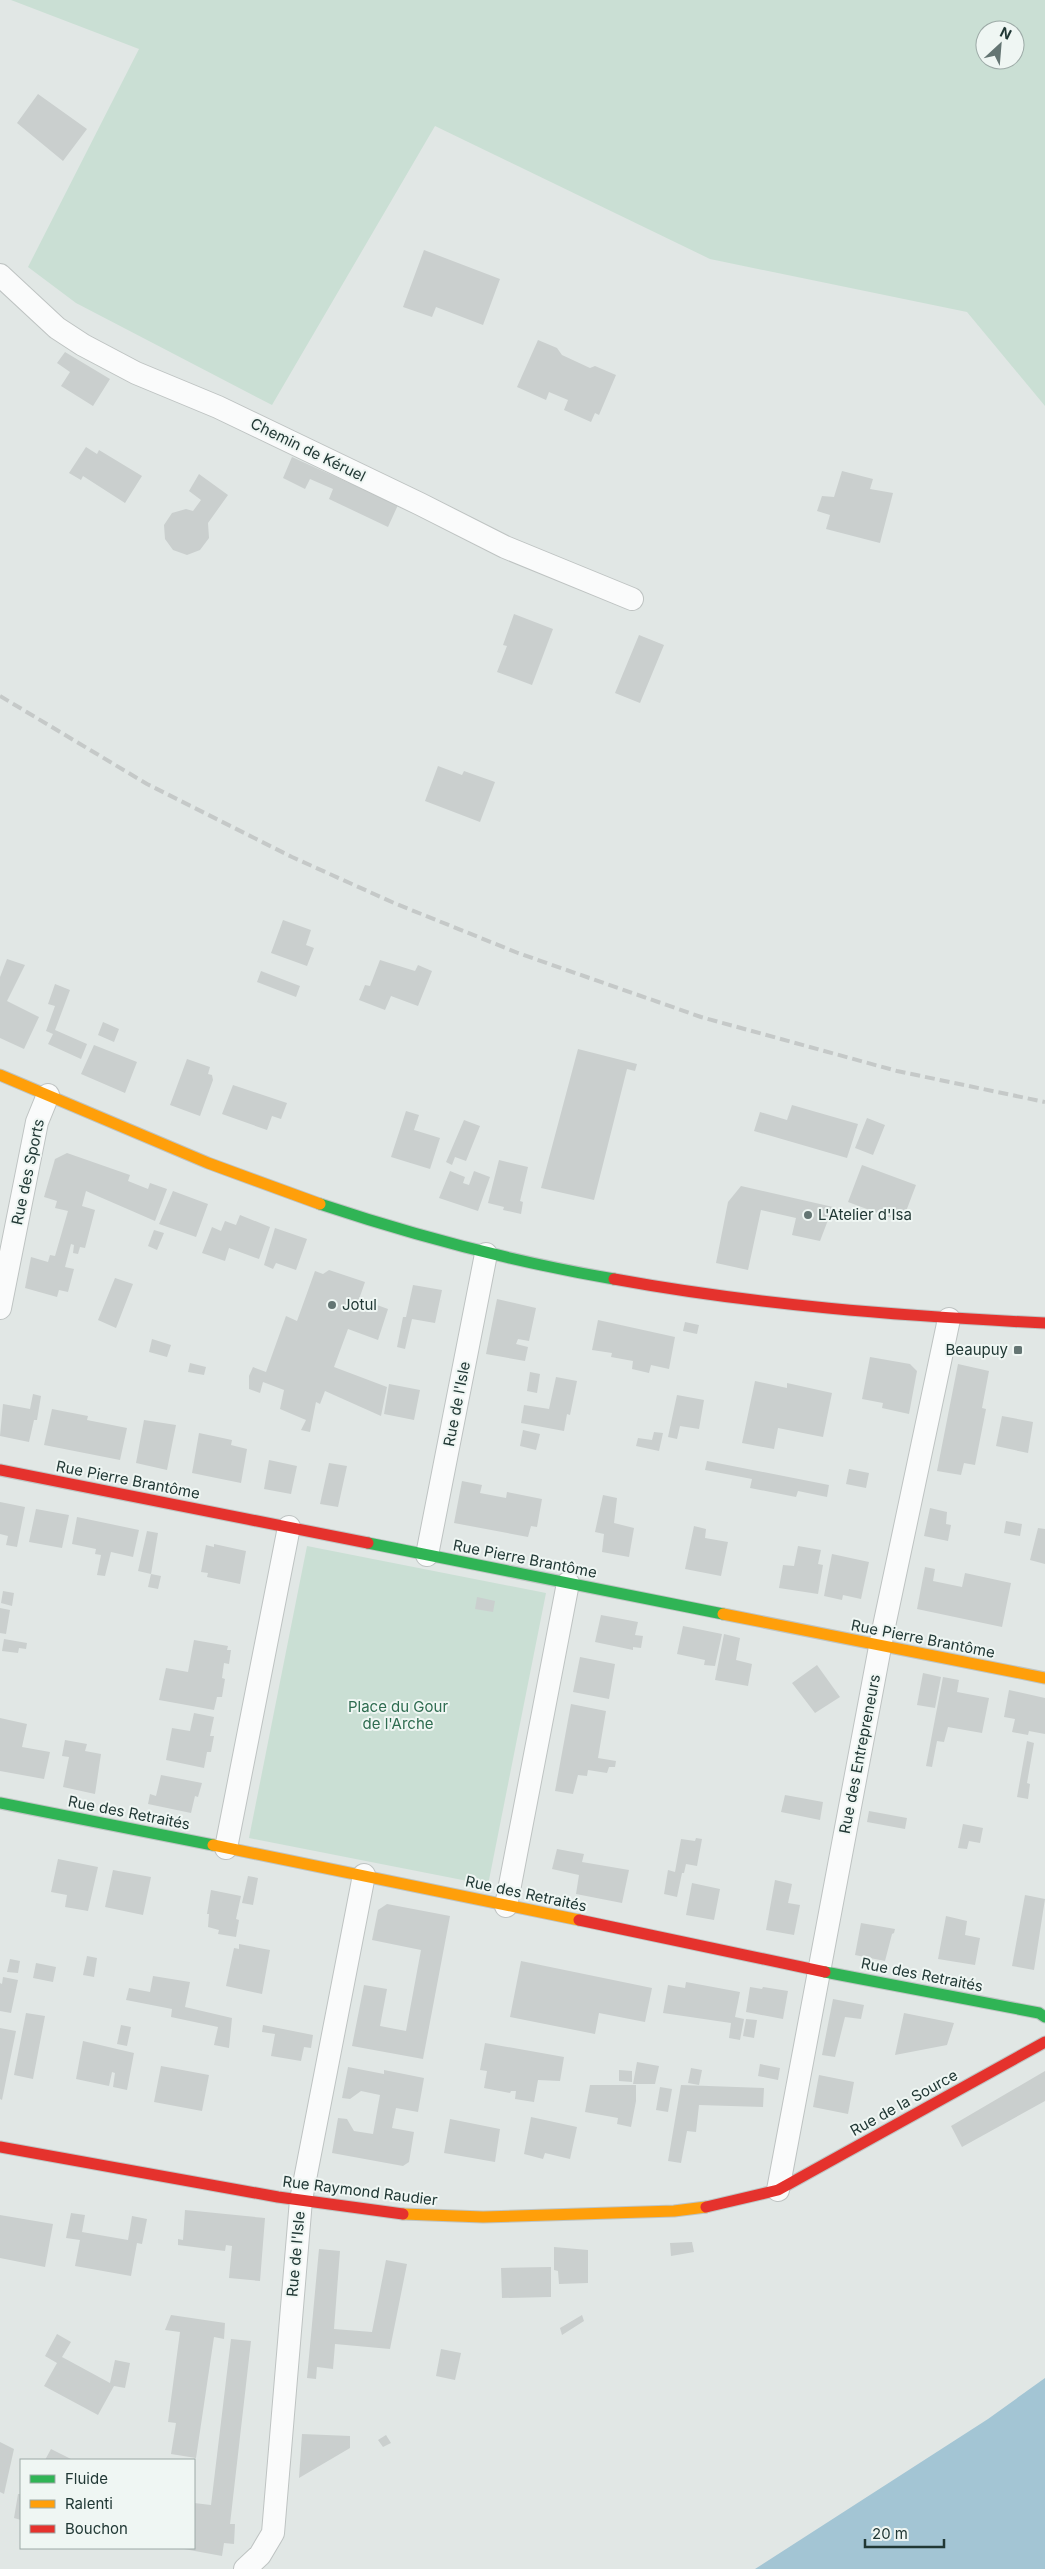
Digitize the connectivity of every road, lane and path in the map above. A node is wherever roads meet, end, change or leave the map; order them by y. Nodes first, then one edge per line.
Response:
1 (0, 275) edge
2 (632, 599) dead end
3 (0, 1075) edge
4 (48, 1095) junction
5 (486, 1254) junction
6 (0, 1308) edge
7 (950, 1318) junction
8 (1045, 1323) edge
9 (0, 1470) edge
10 (290, 1527) junction
11 (427, 1555) junction
12 (568, 1583) junction
13 (880, 1646) junction
14 (1045, 1678) edge
15 (0, 1803) edge
16 (226, 1848) junction
17 (364, 1875) junction
18 (506, 1906) junction
19 (819, 1971) junction
20 (1045, 2016) edge
21 (1045, 2042) edge
22 (0, 2147) edge
23 (778, 2190) junction
24 (301, 2200) junction
25 (245, 2569) edge

1 - 2 street, Chemin de Kéruel
3 - 4 street
4 - 5 street
4 - 6 street, Rue des Sports
5 - 7 street
5 - 11 street, Rue de l'Isle
7 - 8 street
7 - 13 street, Rue des Entrepreneurs
9 - 10 street, Rue Pierre Brantôme
10 - 11 street, Rue Pierre Brantôme
10 - 16 street
11 - 12 street, Rue Pierre Brantôme
12 - 13 street, Rue Pierre Brantôme
12 - 18 street
13 - 14 street, Rue Pierre Brantôme
13 - 19 street, Rue des Entrepreneurs
15 - 16 street, Rue des Retraités
16 - 17 street, Rue des Retraités
17 - 18 street, Rue des Retraités
17 - 24 street, Rue de l'Isle
18 - 19 street, Rue des Retraités
19 - 20 street, Rue des Retraités
19 - 23 street, Rue des Entrepreneurs
21 - 23 street, Rue de la Source
22 - 24 street, Rue Raymond Raudier
23 - 24 street, Rue Raymond Raudier
24 - 25 street, Rue de l'Isle

